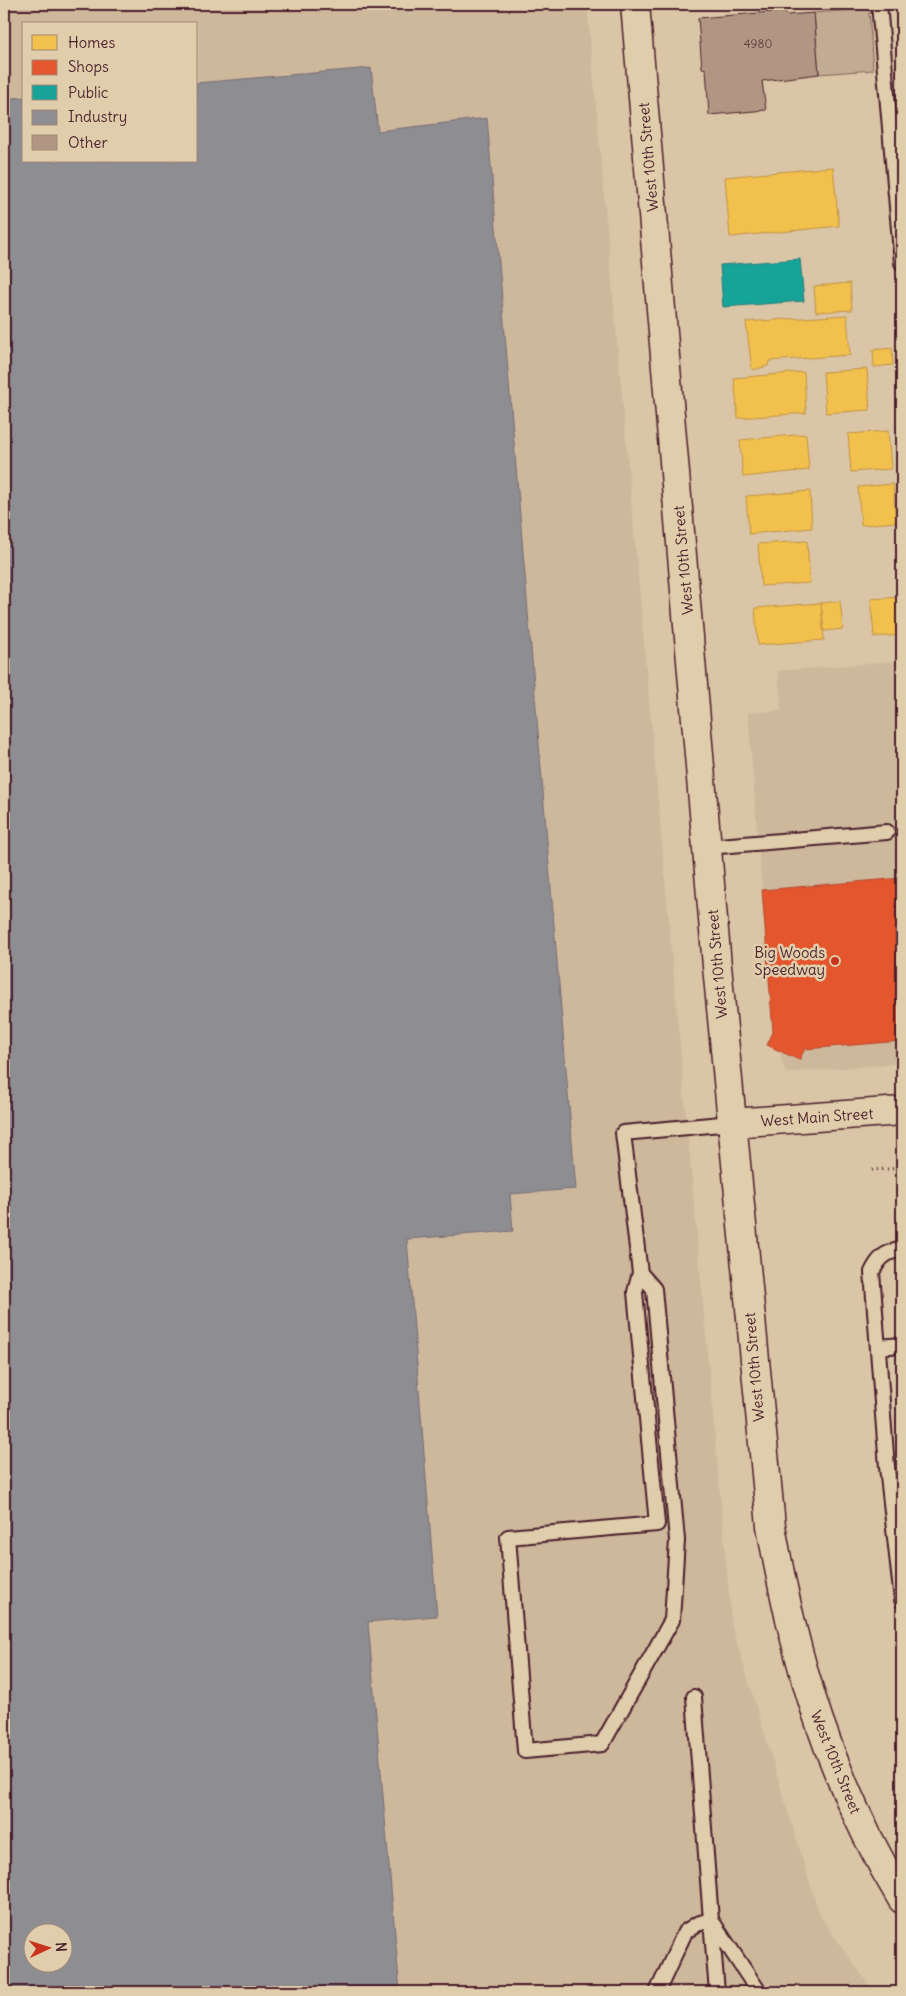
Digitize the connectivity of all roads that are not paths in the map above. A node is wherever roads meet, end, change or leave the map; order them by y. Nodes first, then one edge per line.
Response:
1 (635, 4) edge
2 (879, 4) edge
3 (902, 263) edge
4 (887, 832) dead end
5 (707, 847) junction
6 (902, 1110) edge
7 (732, 1123) junction
8 (902, 1250) edge
9 (640, 1273) junction
10 (902, 1344) edge
11 (878, 1347) junction
12 (902, 1600) edge
13 (694, 1696) dead end
14 (902, 1899) edge
15 (711, 1920) junction
16 (657, 1992) edge
17 (717, 1992) edge
18 (759, 1992) edge

1 - 5 main road, West 10th Street
2 - 3 lane
4 - 5 lane
5 - 7 main road, West 10th Street
6 - 7 main road, West Main Street
7 - 9 lane
7 - 14 main road, West 10th Street
8 - 11 lane
9 - 9 lane
10 - 11 lane
11 - 12 lane
13 - 15 lane
15 - 16 lane
15 - 17 lane
15 - 18 lane

